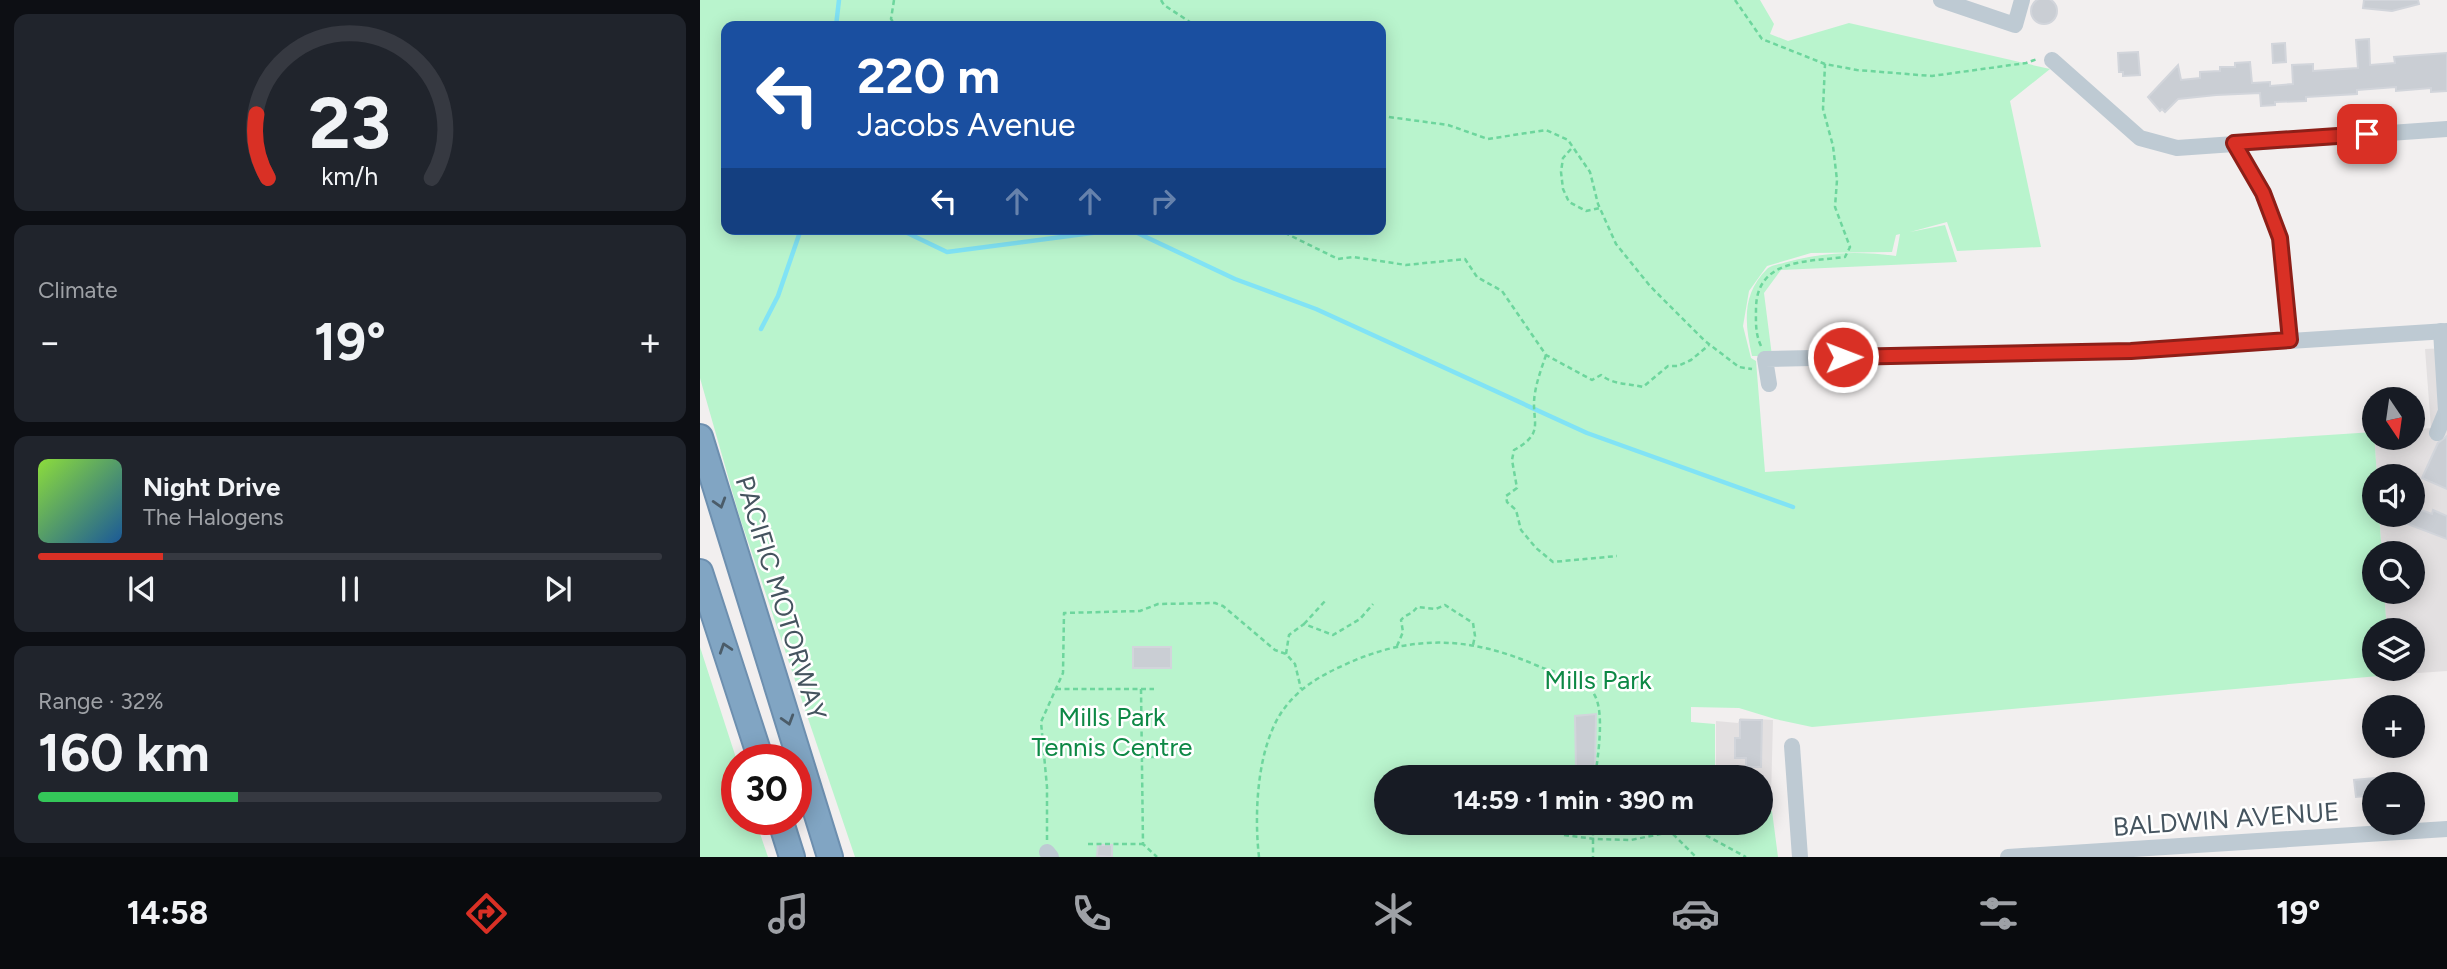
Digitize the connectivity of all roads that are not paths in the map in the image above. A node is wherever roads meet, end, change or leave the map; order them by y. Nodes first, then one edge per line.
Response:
1 (1941, 0) edge
2 (2022, 0) edge
3 (2046, 59) road end
4 (2447, 129) edge
5 (2234, 143) junction
6 (2444, 331) edge
7 (2290, 340) junction
8 (1769, 384) dead end
9 (2437, 433) dead end
10 (700, 437) edge
11 (700, 572) edge
12 (756, 744) edge
13 (788, 744) edge
14 (1792, 746) dead end
15 (812, 820) edge
16 (2447, 830) edge
17 (785, 835) edge
18 (792, 857) edge
19 (830, 857) edge
20 (1800, 857) edge
21 (2008, 857) edge

1 - 2 street
3 - 5 street
4 - 5 street
5 - 7 street
6 - 7 street
6 - 9 street
7 - 8 street
10 -> 13 highway, PACIFIC MOTORWAY
12 -> 11 highway
14 - 20 street
15 - 19 highway, PACIFIC MOTORWAY
16 - 21 street, BALDWIN AVENUE
17 - 18 highway

